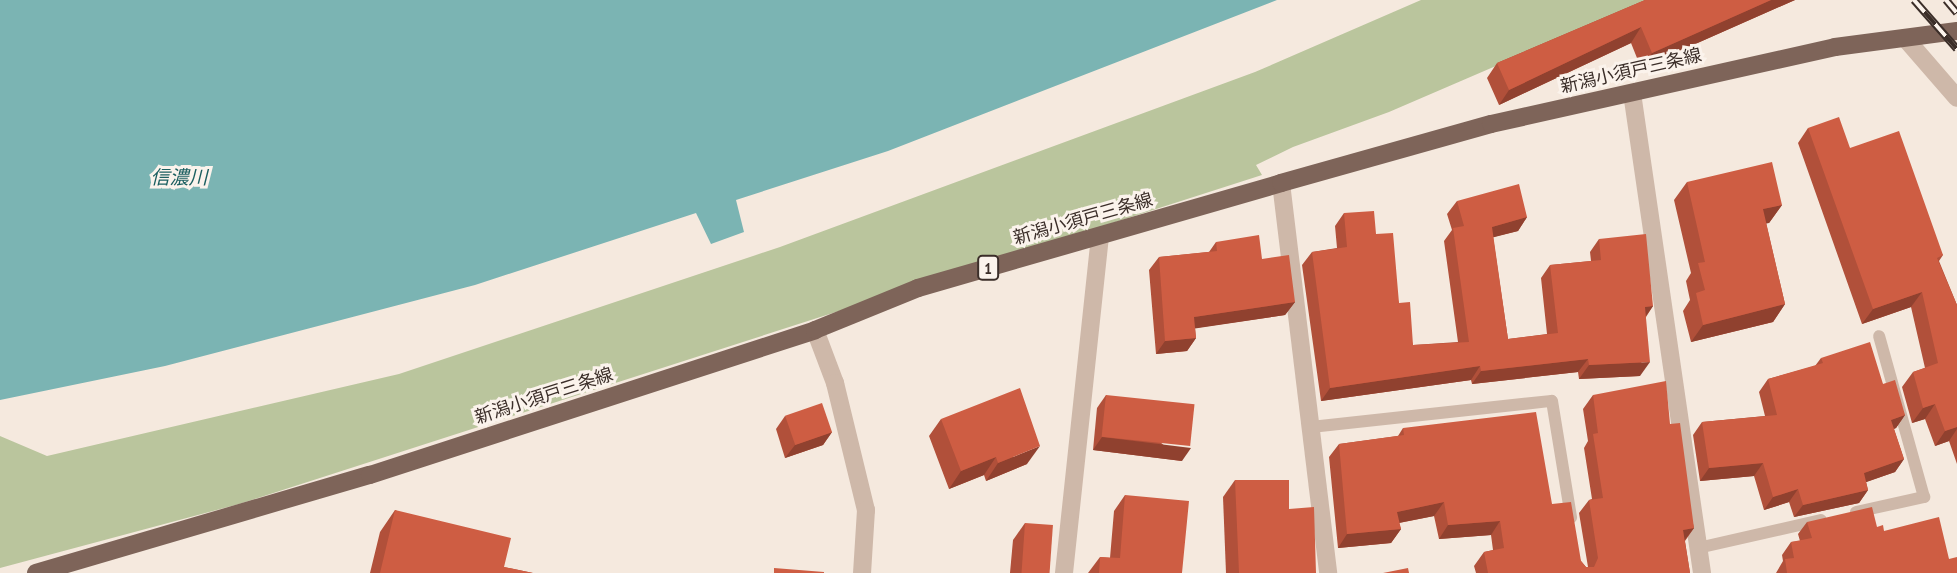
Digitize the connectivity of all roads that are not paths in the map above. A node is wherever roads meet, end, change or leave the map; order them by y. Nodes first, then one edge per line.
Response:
1 (1957, 31) edge
2 (1905, 38) junction
3 (1632, 93) junction
4 (1957, 98) edge
5 (1281, 183) junction
6 (1100, 236) junction
7 (815, 330) junction
8 (1879, 336) dead end
9 (1311, 427) junction
10 (1574, 533) edge
11 (1699, 548) junction
12 (36, 573) edge
13 (862, 573) edge
14 (1064, 573) edge
15 (1328, 573) edge
16 (1702, 573) edge

1 - 2 main road, 新潟小須戸三条線 / 1
2 - 3 main road, 新潟小須戸三条線 / 1
2 - 4 street
3 - 5 main road, 新潟小須戸三条線 / 1
3 - 11 street
5 - 6 main road, 新潟小須戸三条線 / 1
5 - 9 street
6 - 7 main road, 新潟小須戸三条線 / 1
6 - 14 street
7 - 12 main road, 新潟小須戸三条線 / 1
7 - 13 street
8 - 11 lane
9 - 10 lane
9 - 15 street
11 - 16 street

